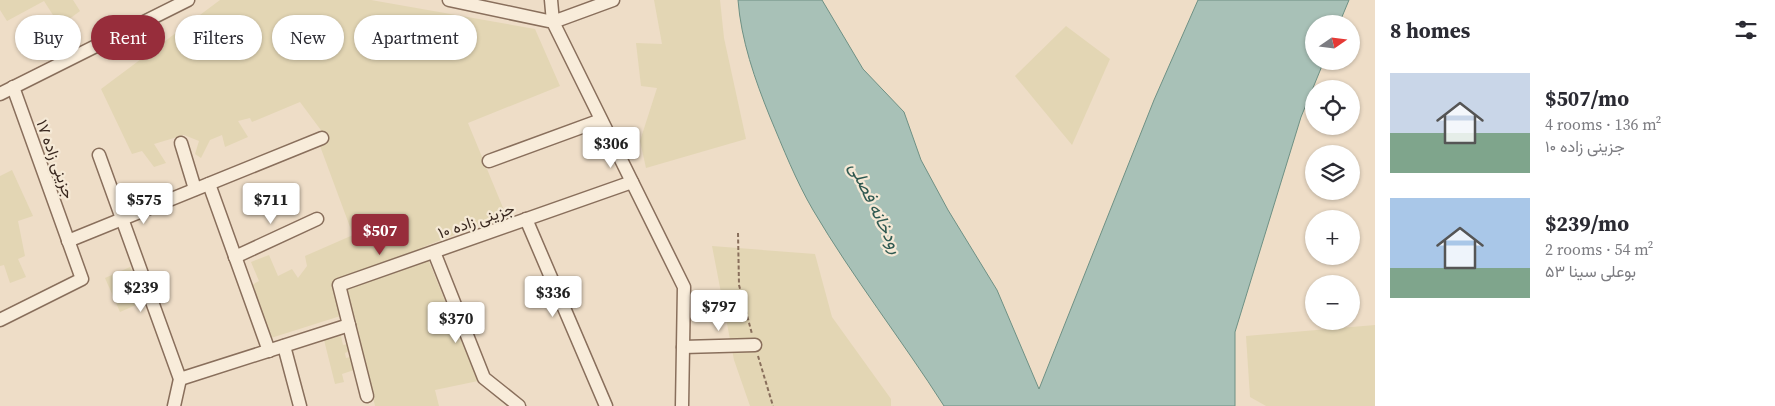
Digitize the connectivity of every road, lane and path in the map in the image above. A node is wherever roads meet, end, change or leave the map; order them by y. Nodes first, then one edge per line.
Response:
1 (188, 0) edge
2 (448, 0) edge
3 (551, 0) edge
4 (613, 0) edge
5 (553, 22) junction
6 (13, 88) junction
7 (0, 94) edge
8 (601, 120) junction
9 (322, 138) dead end
10 (181, 143) dead end
11 (99, 155) dead end
12 (489, 161) dead end
13 (632, 182) junction
14 (209, 184) junction
15 (195, 189) junction
16 (122, 219) junction
17 (318, 219) dead end
18 (526, 219) junction
19 (738, 233) dead end
20 (68, 241) junction
21 (434, 252) junction
22 (235, 257) junction
23 (0, 320) edge
24 (349, 325) junction
25 (755, 345) junction
26 (284, 346) junction
27 (683, 347) junction
28 (269, 351) junction
29 (180, 379) junction
30 (367, 396) dead end
31 (174, 406) edge
32 (300, 406) edge
33 (519, 406) edge
34 (606, 406) edge
35 (682, 406) edge
36 (773, 406) edge

1 - 6 street
2 - 5 street
3 - 5 street
4 - 5 street
5 - 8 street
6 - 7 street
6 - 20 street, جزینی زاده ۱۷
8 - 12 street
8 - 13 street
9 - 14 street
10 - 15 street
11 - 16 street
13 - 18 street, جزینی زاده ۱۰
13 - 27 street
14 - 15 street
14 - 22 street
15 - 16 street
16 - 20 street
16 - 29 street
17 - 22 street
18 - 21 street, جزینی زاده ۱۰
18 - 34 street
19 - 25 path
20 - 23 street, جزینی زاده ۱۷
21 - 24 street, جزینی زاده ۱۰
21 - 33 street
22 - 28 street
24 - 26 street
24 - 30 street
25 - 27 street
25 - 36 path
26 - 28 street
26 - 32 street
27 - 35 street
28 - 29 street
29 - 31 street

